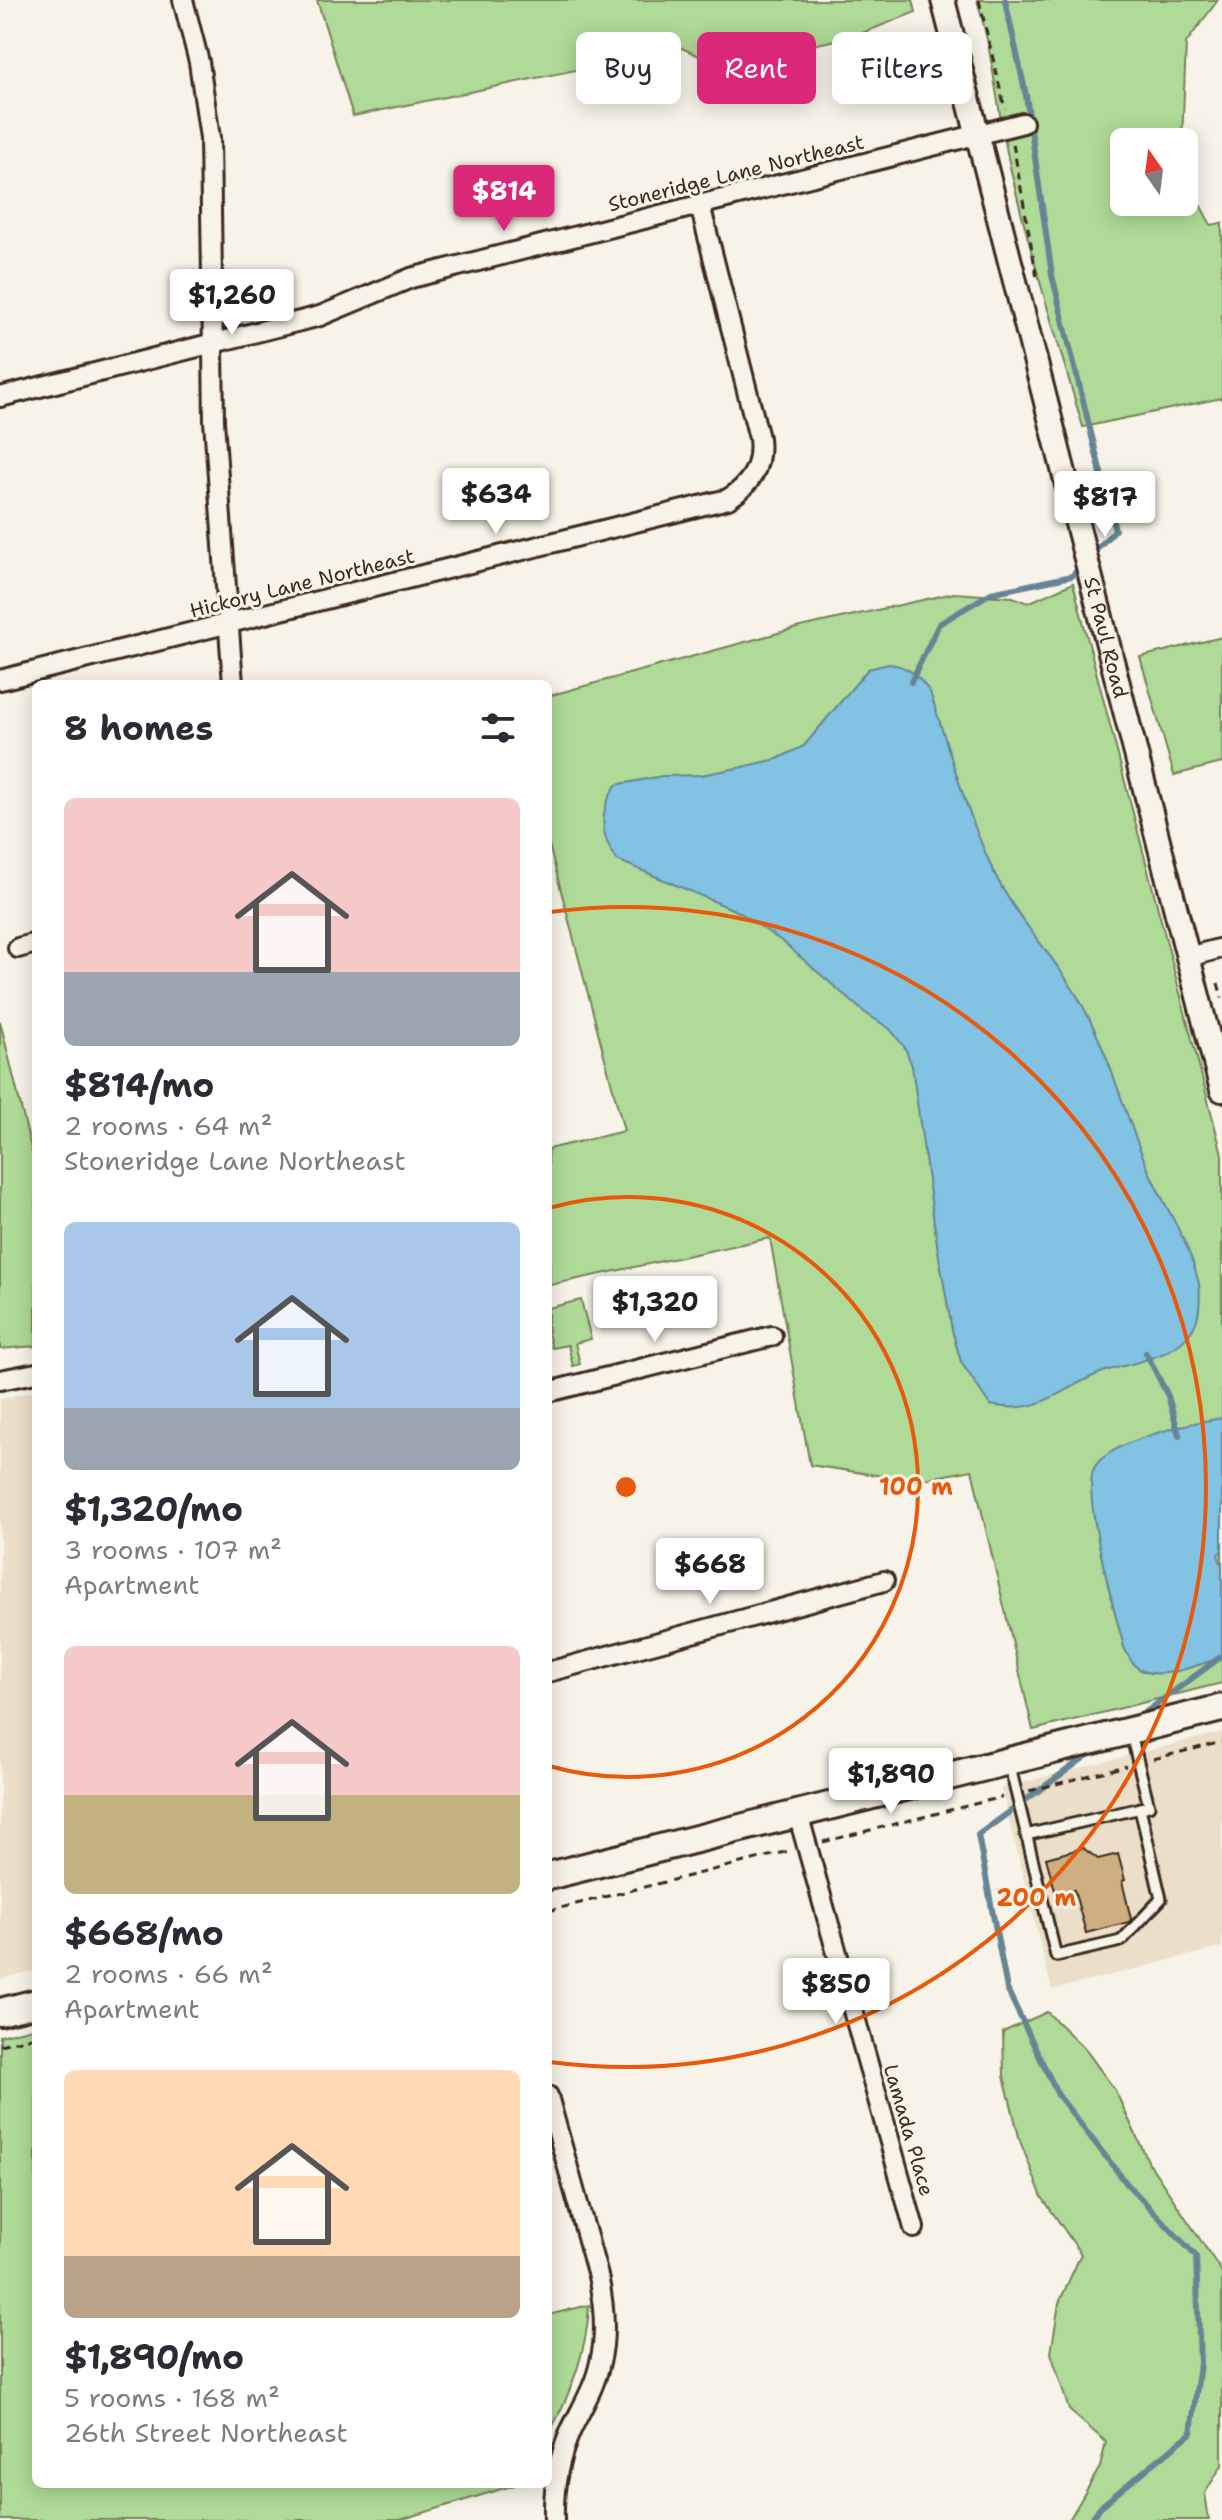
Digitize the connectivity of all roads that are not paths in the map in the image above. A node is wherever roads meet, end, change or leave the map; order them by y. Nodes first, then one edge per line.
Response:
1 (183, 0) edge
2 (943, 0) edge
3 (1016, 125) road end
4 (977, 135) junction
5 (700, 205) junction
6 (211, 344) junction
7 (0, 397) edge
8 (227, 624) junction
9 (0, 680) edge
10 (233, 680) edge
11 (1206, 952) edge
12 (1222, 1090) edge
13 (772, 1336) dead end
14 (32, 1374) edge
15 (0, 1380) edge
16 (552, 1391) edge
17 (884, 1581) dead end
18 (552, 1671) edge
19 (1222, 1708) edge
20 (1130, 1731) junction
21 (1008, 1762) junction
22 (1140, 1808) junction
23 (798, 1814) junction
24 (1026, 1835) junction
25 (552, 1875) edge
26 (32, 2004) edge
27 (0, 2012) edge
28 (552, 2110) edge
29 (914, 2228) dead end
30 (554, 2520) edge

1 - 6 street
2 - 4 street, St Paul Road
3 - 4 street, Stoneridge Lane Northeast
4 - 5 street, Stoneridge Lane Northeast
4 - 11 street, St Paul Road
5 - 6 street, Stoneridge Lane Northeast
5 - 8 street, Hickory Lane Northeast
6 - 7 street, Stoneridge Lane Northeast
6 - 8 street
8 - 9 street, Hickory Lane Northeast
8 - 10 street
11 - 12 street, St Paul Road
13 - 16 street
14 - 15 street
17 - 18 street
19 - 20 main road
20 - 21 main road
20 - 22 lane
21 - 23 main road
21 - 24 lane
22 - 24 lane
22 - 24 lane
23 - 25 main road
23 - 29 street, Lamada Place
26 - 27 main road
28 - 30 street

